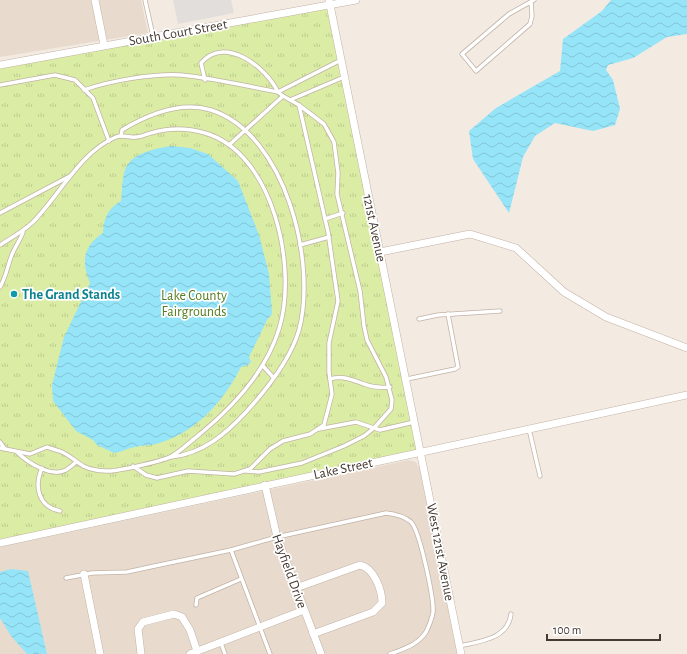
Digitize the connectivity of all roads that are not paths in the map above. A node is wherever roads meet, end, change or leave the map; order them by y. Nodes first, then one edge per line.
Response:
1 (95, 0) edge
2 (145, 0) edge
3 (356, 0) edge
4 (532, 1) edge
5 (329, 2) edge
6 (153, 36) junction
7 (104, 45) junction
8 (341, 60) junction
9 (0, 65) edge
10 (344, 77) junction
11 (205, 80) junction
12 (0, 85) edge
13 (84, 90) junction
14 (278, 92) junction
15 (283, 96) junction
16 (290, 100) junction
17 (299, 105) junction
18 (244, 130) junction
19 (120, 136) junction
20 (109, 141) junction
21 (229, 145) junction
22 (71, 176) junction
23 (0, 213) edge
24 (343, 214) junction
25 (325, 219) junction
26 (22, 232) junction
27 (328, 237) junction
28 (0, 245) edge
29 (300, 245) junction
30 (380, 252) junction
31 (0, 286) edge
32 (500, 311) dead end
33 (448, 314) junction
34 (419, 319) dead end
35 (687, 348) edge
36 (263, 366) junction
37 (273, 377) junction
38 (330, 379) junction
39 (407, 379) junction
40 (390, 387) junction
41 (687, 395) edge
42 (415, 422) junction
43 (374, 428) junction
44 (529, 428) junction
45 (316, 430) junction
46 (0, 442) edge
47 (0, 448) edge
48 (5, 449) junction
49 (16, 451) junction
50 (421, 451) junction
51 (171, 457) junction
52 (76, 462) junction
53 (133, 466) junction
54 (42, 468) junction
55 (245, 470) junction
56 (540, 476) dead end
57 (265, 485) junction
58 (60, 511) dead end
59 (277, 536) junction
60 (0, 543) edge
61 (231, 550) junction
62 (84, 574) junction
63 (66, 578) dead end
64 (241, 579) junction
65 (296, 588) junction
66 (196, 606) dead end
67 (304, 610) junction
68 (511, 614) dead end
69 (260, 628) junction
70 (314, 634) junction
71 (221, 642) junction
72 (460, 646) junction
73 (197, 651) junction
74 (100, 654) edge
75 (141, 654) edge
76 (190, 654) edge
77 (225, 654) edge
78 (270, 654) edge
79 (321, 654) edge
80 (390, 654) edge
81 (461, 654) edge

1 - 7 street
2 - 6 lane
3 - 5 street, South Court Street
4 - 4 lane
5 - 6 street, South Court Street
5 - 8 street, 121st Avenue
6 - 7 street, South Court Street
7 - 9 street, South Court Street
8 - 10 street, 121st Avenue
8 - 14 lane
10 - 16 lane
10 - 30 street, 121st Avenue
11 - 13 lane
11 - 14 lane
11 - 14 lane
12 - 13 lane
13 - 20 lane
14 - 15 lane
15 - 16 lane
15 - 18 lane
16 - 17 lane
17 - 24 lane
17 - 25 lane
18 - 19 lane
18 - 21 lane
18 - 29 lane
19 - 20 lane
19 - 21 lane
20 - 22 lane
21 - 36 lane
22 - 23 lane
22 - 26 lane
24 - 25 lane
24 - 40 lane
25 - 27 lane
26 - 28 lane
26 - 31 lane
27 - 29 lane
27 - 38 lane
29 - 37 lane
30 - 35 street
30 - 39 street, 121st Avenue
32 - 33 lane
33 - 34 lane
33 - 39 lane
36 - 37 lane
36 - 51 lane
37 - 51 lane
38 - 40 lane
38 - 45 lane
39 - 42 street, 121st Avenue
40 - 43 lane
41 - 44 street, Lake Street
42 - 43 lane
42 - 50 street, 121st Avenue
43 - 45 lane
43 - 55 lane
44 - 50 street, Lake Street
44 - 56 lane
45 - 55 lane
46 - 48 lane
47 - 48 lane
48 - 49 lane
49 - 52 lane
49 - 54 lane
50 - 57 street, Lake Street
50 - 72 street, West 121st Avenue
51 - 53 lane
52 - 53 lane
52 - 54 lane
53 - 55 lane
54 - 58 lane
57 - 59 street, Hayfield Drive
57 - 60 street, Lake Street
59 - 61 lane
59 - 65 street, Hayfield Drive
59 - 80 lane
61 - 62 lane
61 - 64 lane
62 - 63 lane
62 - 74 street
64 - 66 lane
64 - 69 lane
65 - 67 street, Hayfield Drive
65 - 70 street
67 - 69 street
67 - 70 street, Hayfield Drive
68 - 72 lane
69 - 71 street
69 - 78 lane
70 - 79 street, Hayfield Drive
71 - 73 street
71 - 77 lane
72 - 81 street, West 121st Avenue
73 - 75 street
73 - 76 street

